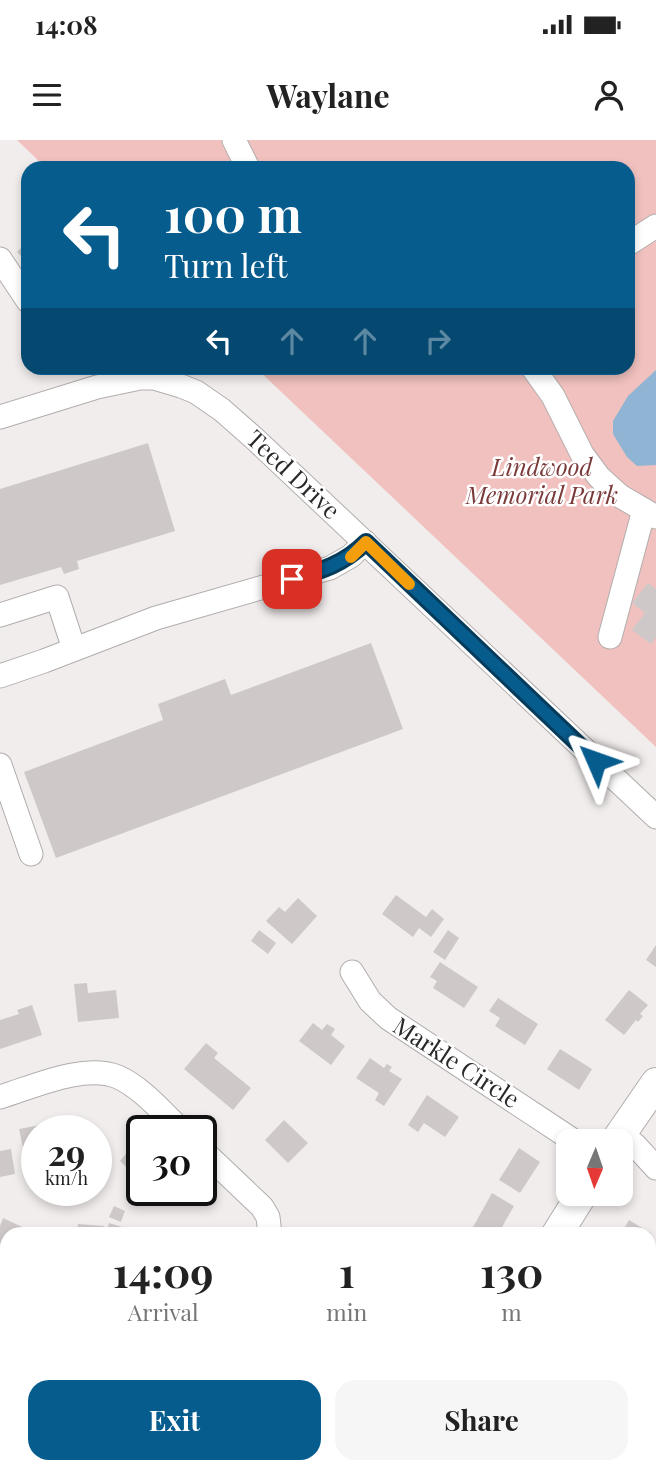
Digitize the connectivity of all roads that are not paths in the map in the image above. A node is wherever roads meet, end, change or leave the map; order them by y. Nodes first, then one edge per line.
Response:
1 (234, 140) edge
2 (244, 161) edge
3 (656, 226) edge
4 (635, 240) edge
5 (0, 259) edge
6 (21, 290) edge
7 (538, 375) edge
8 (555, 375) edge
9 (93, 377) edge
10 (554, 396) junction
11 (0, 417) edge
12 (650, 514) edge
13 (366, 542) junction
14 (0, 615) edge
15 (610, 636) dead end
16 (74, 649) junction
17 (0, 676) edge
18 (0, 765) edge
19 (656, 817) edge
20 (31, 854) dead end
21 (352, 972) dead end
22 (656, 1083) edge
23 (0, 1097) edge
24 (164, 1115) edge
25 (556, 1129) edge
26 (624, 1129) edge
27 (634, 1145) edge
28 (217, 1164) edge
29 (656, 1168) edge
30 (574, 1206) edge
31 (269, 1227) edge
32 (561, 1227) edge

1 - 2 street
3 - 4 street
5 - 6 street
7 - 10 street
8 - 10 street
9 - 11 street, Teed Drive
9 - 13 street, Teed Drive
10 - 12 street
12 - 15 street
13 - 16 street
13 - 19 street, Teed Drive
14 - 16 street
16 - 17 street
18 - 20 street
21 - 25 street, Markle Circle
22 - 26 main road
23 - 24 street
27 - 29 street
28 - 31 street
30 - 32 main road

